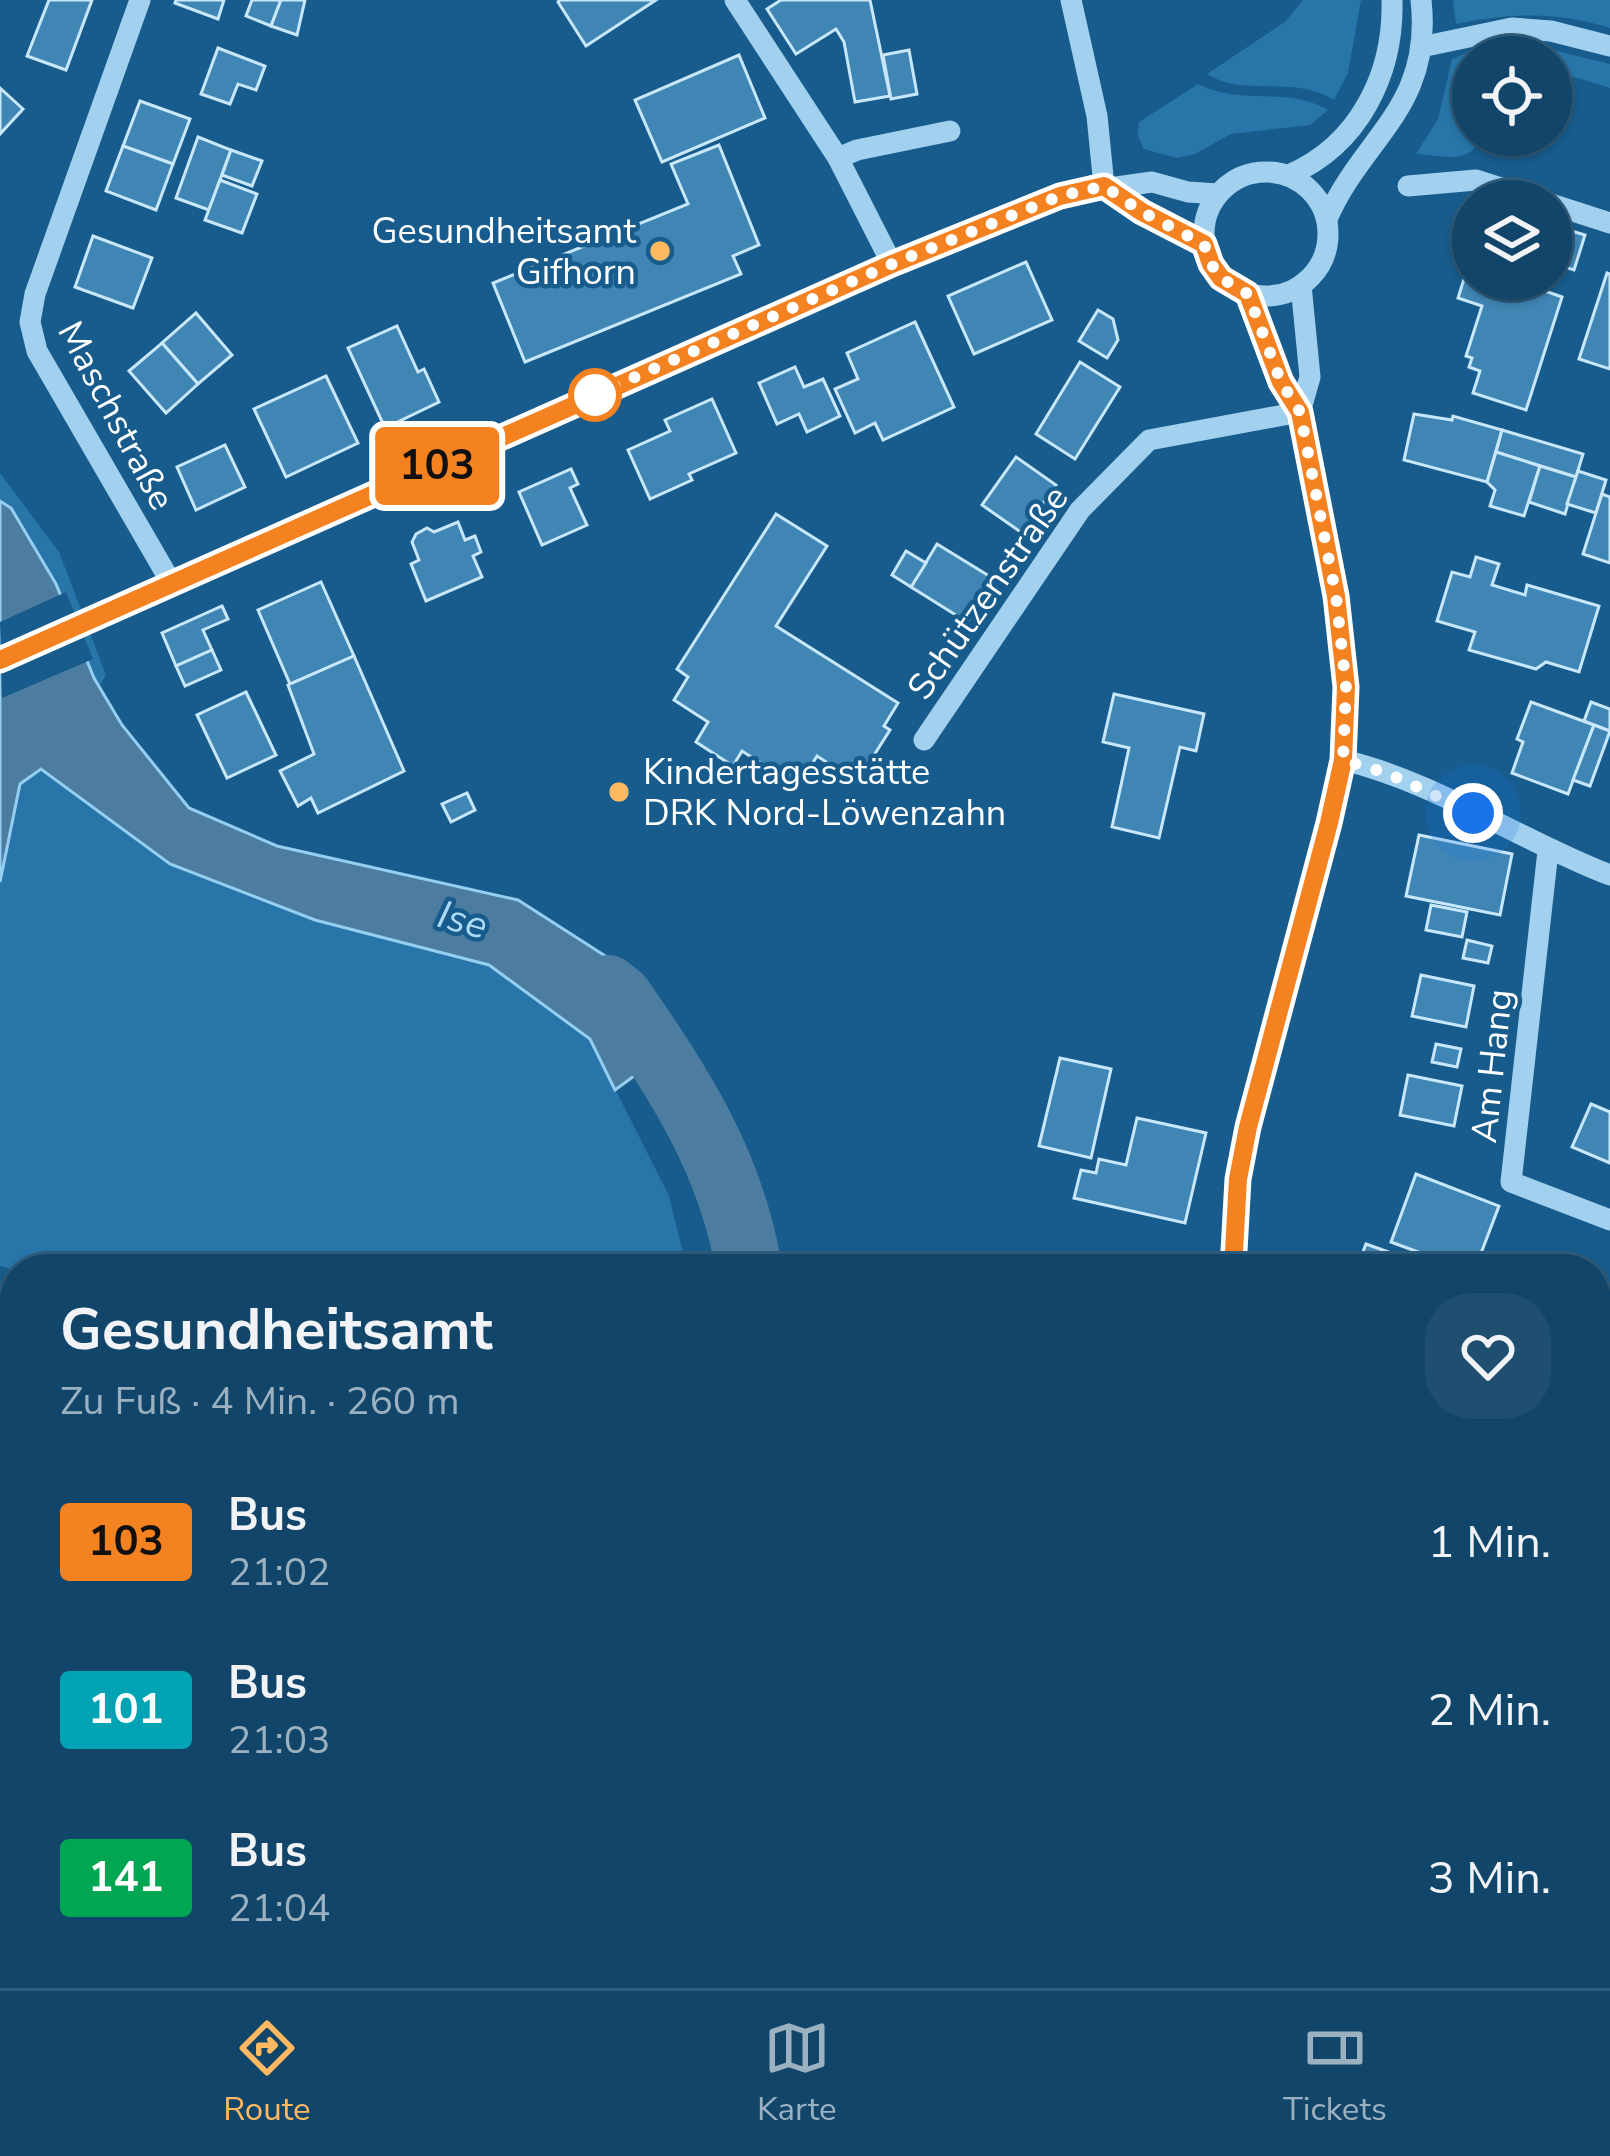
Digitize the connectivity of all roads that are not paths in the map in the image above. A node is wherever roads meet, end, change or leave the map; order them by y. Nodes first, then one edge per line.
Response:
1 (140, 0) edge
2 (735, 0) edge
3 (1071, 0) edge
4 (1392, 0) edge
5 (1421, 0) edge
6 (1610, 46) edge
7 (1420, 47) junction
8 (950, 131) dead end
9 (838, 158) junction
10 (1289, 176) junction
11 (1452, 182) edge
12 (1104, 186) junction
13 (1408, 187) dead end
14 (1218, 194) junction
15 (1572, 211) edge
16 (1327, 219) junction
17 (1610, 223) edge
18 (1204, 244) junction
19 (892, 264) junction
20 (1301, 285) junction
21 (1248, 294) junction
22 (1300, 412) junction
23 (172, 584) junction
24 (0, 661) edge
25 (924, 740) dead end
26 (1343, 760) junction
27 (1547, 851) junction
28 (1610, 875) edge
29 (1610, 1220) edge
30 (1234, 1254) edge

1 - 23 street, Maschstraße
2 - 9 street
3 - 12 street
4 - 10 street
5 - 7 street
6 - 7 street
7 - 16 street
8 - 9 street
9 - 19 street
10 - 14 street
10 - 16 street
11 - 13 street
12 - 14 street
12 - 18 street
12 - 19 street
14 - 18 street
15 - 17 street
16 - 20 street
18 - 21 street
19 - 23 street
20 - 21 street
20 - 22 street
21 - 22 street
22 - 25 street, Schützenstraße
22 - 26 street
23 - 24 street
26 - 27 street
26 - 30 street
27 - 28 street
27 - 29 street, Am Hang

